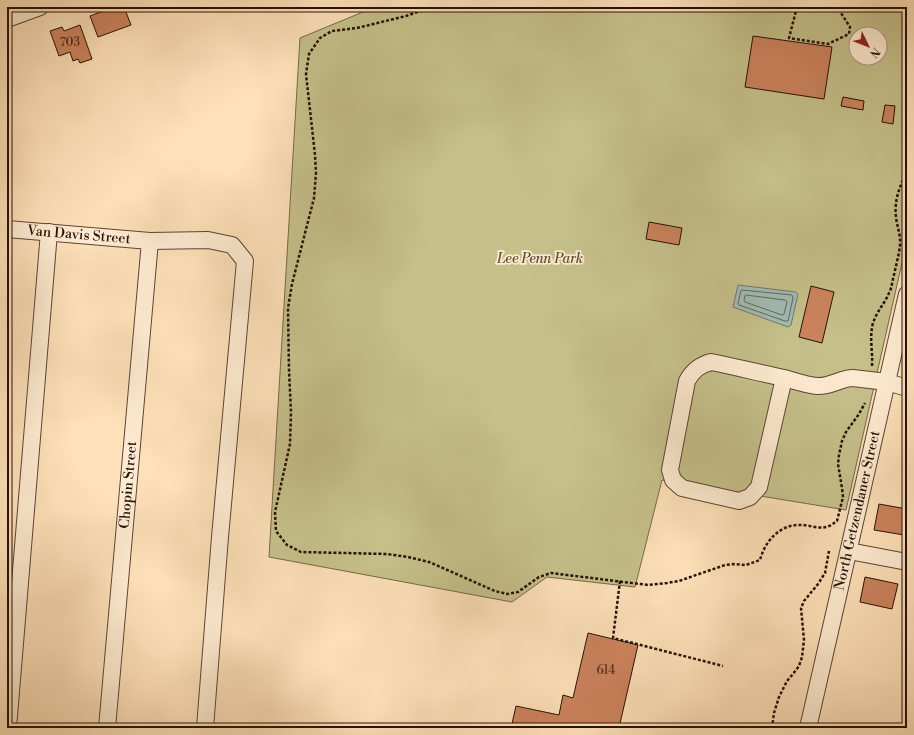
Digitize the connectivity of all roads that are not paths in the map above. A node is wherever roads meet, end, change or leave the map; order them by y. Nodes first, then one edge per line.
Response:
1 (40, 7) edge
2 (7, 19) edge
3 (7, 229) edge
4 (49, 232) junction
5 (150, 241) junction
6 (907, 294) edge
7 (784, 378) junction
8 (888, 382) junction
9 (907, 388) edge
10 (849, 551) junction
11 (907, 562) edge
12 (8, 728) edge
13 (107, 728) edge
14 (205, 728) edge
15 (808, 728) edge

1 - 2 street
3 - 4 street, Van Davis Street
4 - 5 street, Van Davis Street
4 - 12 street
5 - 13 street, Chopin Street
5 - 14 street, Van Davis Street
6 - 8 street, North Getzendaner Street
7 - 7 street
7 - 8 street
8 - 9 street
8 - 10 street, North Getzendaner Street
10 - 11 street
10 - 15 street, North Getzendaner Street

